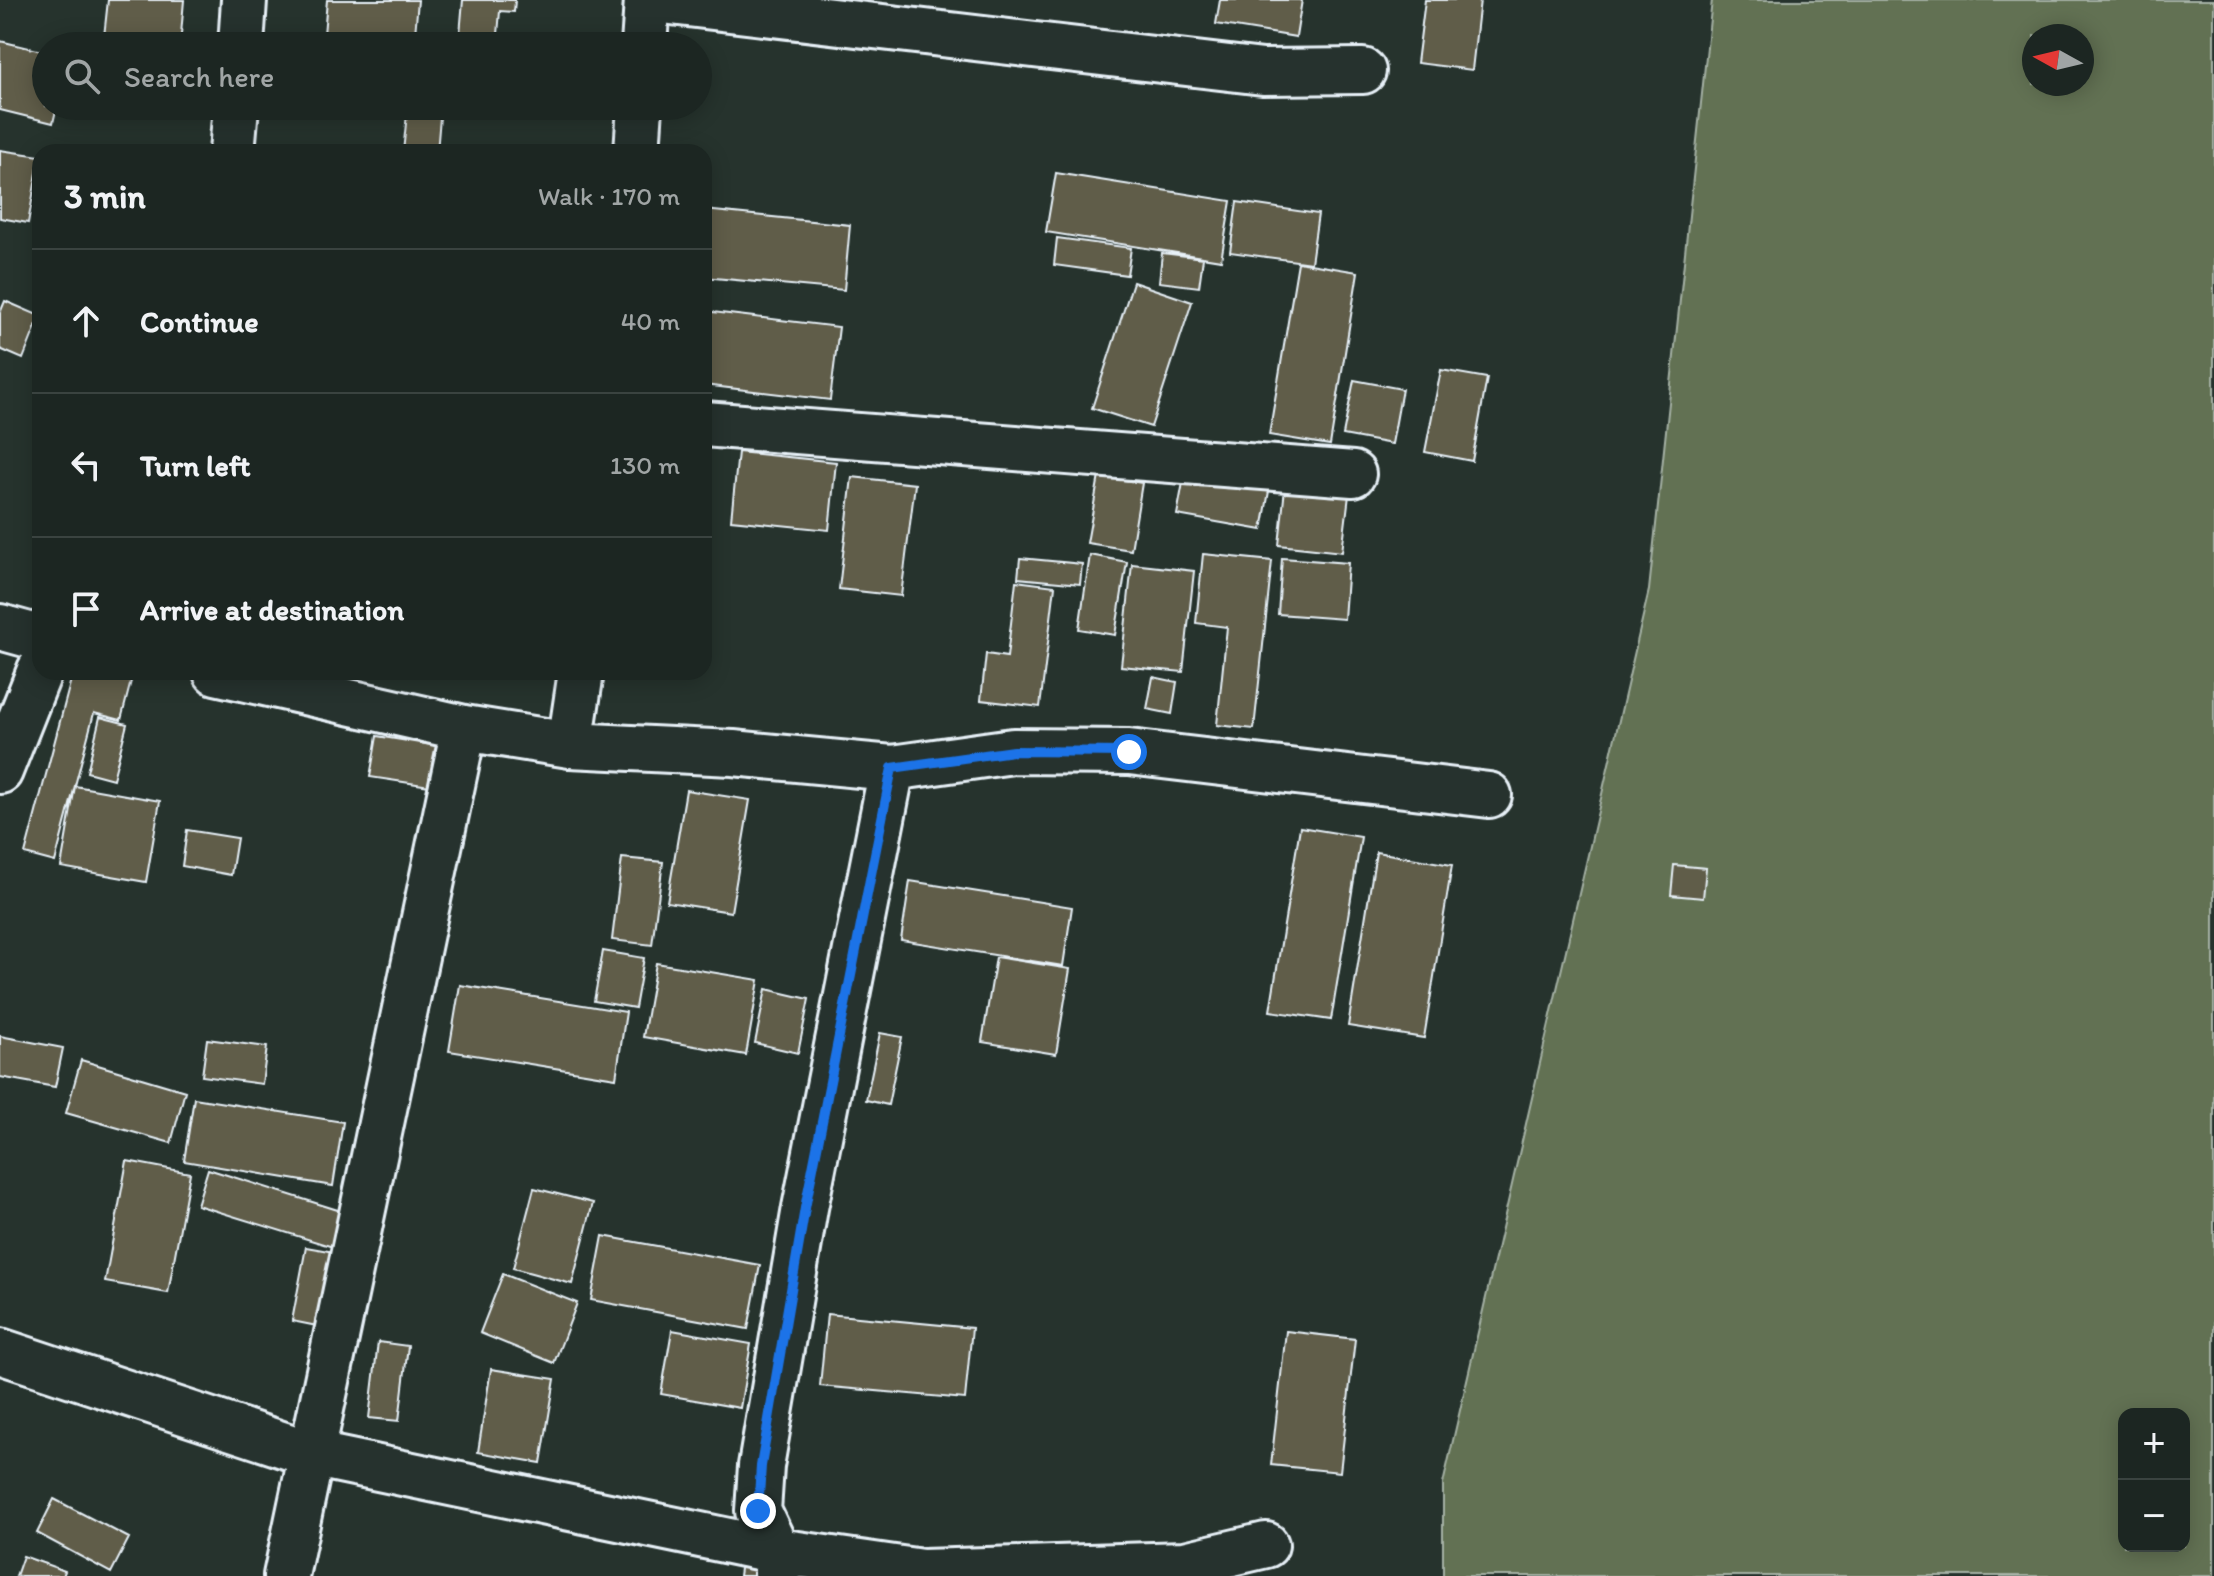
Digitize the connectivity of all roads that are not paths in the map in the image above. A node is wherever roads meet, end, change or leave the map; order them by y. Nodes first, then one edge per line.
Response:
1 (244, 0) edge
2 (647, 0) edge
3 (654, 0) edge
4 (242, 32) edge
5 (645, 32) edge
6 (1363, 71) dead end
7 (235, 120) edge
8 (639, 120) edge
9 (233, 144) edge
10 (638, 144) edge
11 (712, 425) edge
12 (1353, 474) dead end
13 (0, 627) edge
14 (32, 636) edge
15 (36, 680) edge
16 (251, 680) edge
17 (580, 680) edge
18 (464, 728) junction
19 (570, 745) junction
20 (892, 768) junction
21 (0, 771) edge
22 (1489, 795) dead end
23 (0, 1351) edge
24 (311, 1454) junction
25 (1266, 1545) dead end
26 (777, 1563) edge
27 (286, 1576) edge

1 - 4 street
2 - 5 street
3 - 6 street
7 - 9 street
8 - 10 street
11 - 12 street
13 - 14 street
15 - 21 street
16 - 18 street
17 - 19 street
18 - 19 street
18 - 24 street
19 - 20 street
20 - 22 street
20 - 26 street
23 - 24 street
24 - 26 street
24 - 27 street
25 - 26 street

